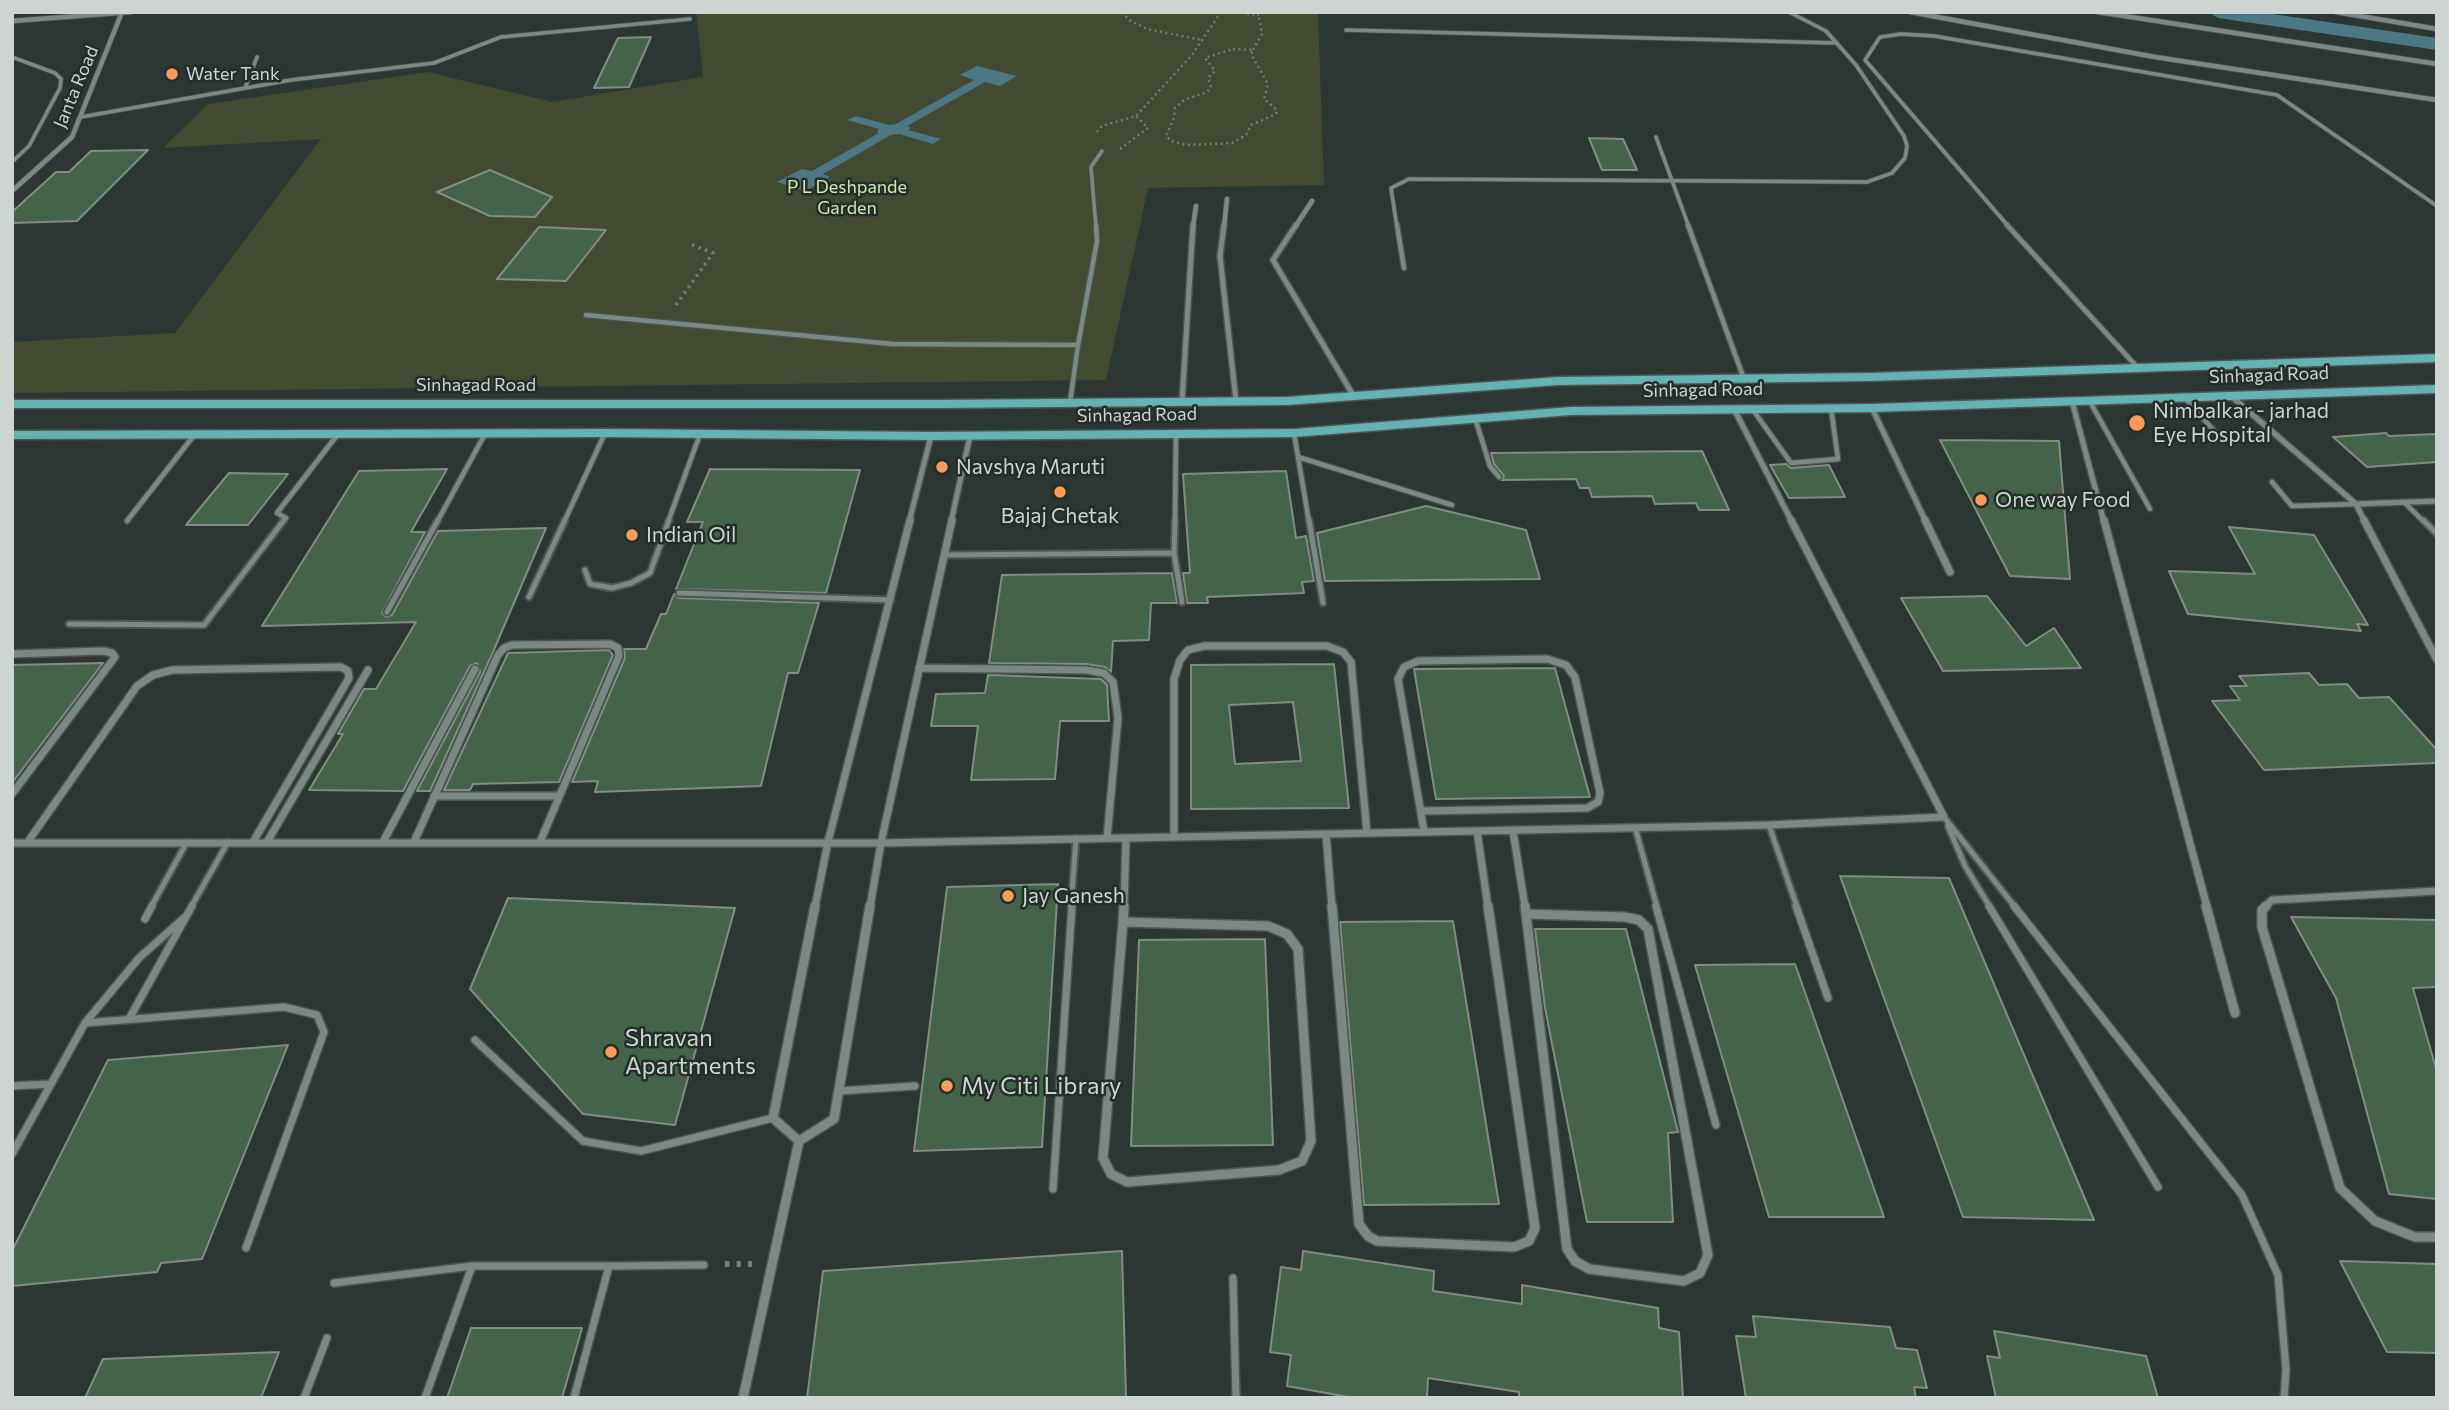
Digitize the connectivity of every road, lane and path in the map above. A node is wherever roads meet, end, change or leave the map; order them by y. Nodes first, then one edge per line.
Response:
1 (131, 12) edge
2 (1122, 12) edge
3 (1221, 12) edge
4 (1236, 12) edge
5 (1789, 12) edge
6 (1910, 12) edge
7 (2098, 12) edge
8 (2336, 12) edge
9 (122, 13) edge
10 (1258, 14) edge
11 (690, 19) dead end
12 (12, 21) edge
13 (2437, 29) edge
14 (1346, 30) dead end
15 (1202, 40) junction
16 (1836, 43) junction
17 (1253, 50) junction
18 (12, 57) edge
19 (257, 57) dead end
20 (2437, 64) edge
21 (245, 88) junction
22 (2437, 100) edge
23 (1136, 116) junction
24 (81, 117) junction
25 (1656, 137) dead end
26 (1102, 151) junction
27 (12, 162) edge
28 (1673, 180) junction
29 (12, 191) edge
30 (1227, 199) dead end
31 (1312, 201) dead end
32 (1196, 206) dead end
33 (2437, 206) edge
34 (690, 244) dead end
35 (1405, 268) dead end
36 (586, 315) dead end
37 (663, 322) junction
38 (1077, 345) junction
39 (2437, 358) edge
40 (2139, 368) junction
41 (1744, 379) junction
42 (2437, 389) edge
43 (1353, 396) junction
44 (2231, 396) junction
45 (2184, 397) junction
46 (2089, 400) junction
47 (1236, 401) junction
48 (2072, 401) junction
49 (1182, 402) junction
50 (1070, 403) junction
51 (12, 404) edge
52 (1831, 408) junction
53 (1872, 408) junction
54 (1734, 409) junction
55 (1752, 409) junction
56 (1475, 418) junction
57 (935, 420) junction
58 (974, 420) junction
59 (1294, 432) junction
60 (605, 433) junction
61 (1176, 433) junction
62 (195, 434) junction
63 (338, 434) junction
64 (485, 434) junction
65 (700, 434) junction
66 (12, 435) edge
67 (2223, 441) dead end
68 (1298, 457) junction
69 (1499, 477) dead end
70 (2272, 482) dead end
71 (2437, 501) edge
72 (2404, 502) junction
73 (2357, 504) junction
74 (1452, 505) dead end
75 (2150, 509) dead end
76 (127, 521) dead end
77 (2437, 534) edge
78 (1174, 553) junction
79 (944, 555) junction
80 (585, 570) dead end
81 (1951, 572) dead end
82 (680, 593) dead end
83 (528, 597) dead end
84 (891, 600) junction
85 (1181, 602) dead end
86 (1323, 603) dead end
87 (387, 612) dead end
88 (69, 624) dead end
89 (12, 654) edge
90 (2437, 660) edge
91 (919, 668) junction
92 (475, 669) dead end
93 (368, 670) dead end
94 (12, 794) edge
95 (434, 796) junction
96 (558, 796) junction
97 (1421, 811) junction
98 (1944, 817) junction
99 (1769, 825) junction
100 (1635, 827) junction
101 (1424, 831) junction
102 (1478, 831) junction
103 (1513, 831) junction
104 (1367, 833) junction
105 (1326, 834) junction
106 (1174, 837) junction
107 (1076, 838) junction
108 (1107, 838) junction
109 (1126, 838) junction
110 (187, 842) junction
111 (228, 842) junction
112 (253, 842) junction
113 (267, 842) junction
114 (383, 842) junction
115 (414, 842) junction
116 (540, 842) junction
117 (828, 842) junction
118 (12, 843) edge
119 (27, 843) junction
120 (881, 843) junction
121 (2437, 891) edge
122 (1526, 914) junction
123 (185, 917) junction
124 (145, 919) dead end
125 (1123, 922) junction
126 (1828, 998) dead end
127 (2235, 1013) dead end
128 (129, 1019) junction
129 (85, 1023) junction
130 (475, 1040) dead end
131 (51, 1084) junction
132 (12, 1086) edge
133 (915, 1086) dead end
134 (839, 1091) junction
135 (773, 1118) junction
136 (1716, 1125) dead end
137 (799, 1141) junction
138 (12, 1154) edge
139 (2158, 1187) dead end
140 (1054, 1189) dead end
141 (2437, 1237) edge
142 (246, 1248) dead end
143 (772, 1263) junction
144 (704, 1265) joint
145 (472, 1266) junction
146 (609, 1266) junction
147 (1233, 1278) dead end
148 (334, 1283) dead end
149 (327, 1338) dead end
150 (304, 1398) edge
151 (425, 1398) edge
152 (574, 1398) edge
153 (743, 1398) edge
154 (1236, 1398) edge
155 (2284, 1398) edge

1 - 9 street
2 - 15 path
3 - 15 path
4 - 10 path
5 - 16 lane
6 - 22 street
7 - 20 street
8 - 13 street
9 - 12 street
9 - 24 street, Janta Road
10 - 17 path
11 - 21 lane
14 - 16 lane
15 - 23 path
16 - 28 lane
17 - 17 path
18 - 27 lane
19 - 21 lane
21 - 24 lane
23 - 26 path
23 - 26 path
24 - 29 street, Janta Road
25 - 28 lane
26 - 38 lane
28 - 35 lane
28 - 41 lane
30 - 47 street
31 - 43 street
32 - 49 street
33 - 40 lane
34 - 37 path
36 - 37 lane
37 - 38 lane
38 - 50 lane
39 - 40 main road, Sinhagad Road
40 - 41 main road, Sinhagad Road
41 - 43 main road, Sinhagad Road
42 - 44 main road, Sinhagad Road
43 - 47 main road, Sinhagad Road
44 - 45 main road, Sinhagad Road
44 - 73 street
45 - 46 main road, Sinhagad Road
45 - 67 lane
46 - 48 main road, Sinhagad Road
46 - 75 lane
47 - 49 main road, Sinhagad Road
48 - 53 main road, Sinhagad Road
48 - 127 street
49 - 50 main road, Sinhagad Road
50 - 58 main road, Sinhagad Road
51 - 57 main road, Sinhagad Road
52 - 53 main road, Sinhagad Road
52 - 55 main road, Sinhagad Road
52 - 55 lane
53 - 81 street
54 - 55 main road, Sinhagad Road
54 - 56 main road, Sinhagad Road
54 - 98 street
56 - 59 main road, Sinhagad Road
56 - 69 lane
57 - 58 main road, Sinhagad Road
57 - 58 main road, Sinhagad Road
57 - 65 main road, Sinhagad Road
57 - 84 street
58 - 61 main road, Sinhagad Road
58 - 79 street
59 - 61 main road, Sinhagad Road
59 - 68 lane
60 - 64 main road, Sinhagad Road
60 - 65 main road, Sinhagad Road
60 - 83 lane
61 - 78 lane
62 - 63 main road, Sinhagad Road
62 - 66 main road, Sinhagad Road
62 - 76 lane
63 - 64 main road, Sinhagad Road
63 - 88 lane
64 - 87 lane
65 - 80 lane
68 - 74 lane
68 - 86 lane
70 - 73 lane
71 - 72 street
72 - 73 street
72 - 77 lane
73 - 90 street
78 - 79 lane
78 - 85 lane
79 - 91 street
82 - 84 lane
84 - 117 street
89 - 94 street
91 - 108 street
91 - 120 street
92 - 114 street
93 - 113 street
95 - 96 street
95 - 96 street
95 - 115 street
96 - 116 street
97 - 97 street
97 - 101 street
98 - 99 street
98 - 139 lane
98 - 155 lane
99 - 100 street
99 - 126 lane
100 - 103 street
100 - 136 lane
101 - 102 street
101 - 104 street
102 - 103 street
102 - 105 street
103 - 122 street
104 - 105 street
104 - 106 street
105 - 106 street
106 - 109 street
107 - 108 street
107 - 120 street
107 - 140 lane
108 - 109 street
109 - 125 street
110 - 111 street
110 - 119 street
110 - 124 lane
111 - 112 street
111 - 123 lane
112 - 113 street
112 - 119 street
113 - 114 street
114 - 115 street
115 - 116 street
116 - 117 street
117 - 120 street
117 - 135 street
118 - 119 street
120 - 134 street
121 - 141 street
122 - 122 street
123 - 128 lane
123 - 129 lane
125 - 125 street
128 - 129 lane
128 - 142 lane
129 - 131 lane
130 - 135 lane
131 - 132 lane
131 - 138 lane
133 - 134 lane
134 - 137 street
135 - 137 street
137 - 143 street
143 - 144 path
143 - 153 street
144 - 146 lane
145 - 146 lane
145 - 148 lane
145 - 151 lane
146 - 152 lane
147 - 154 lane
149 - 150 lane

